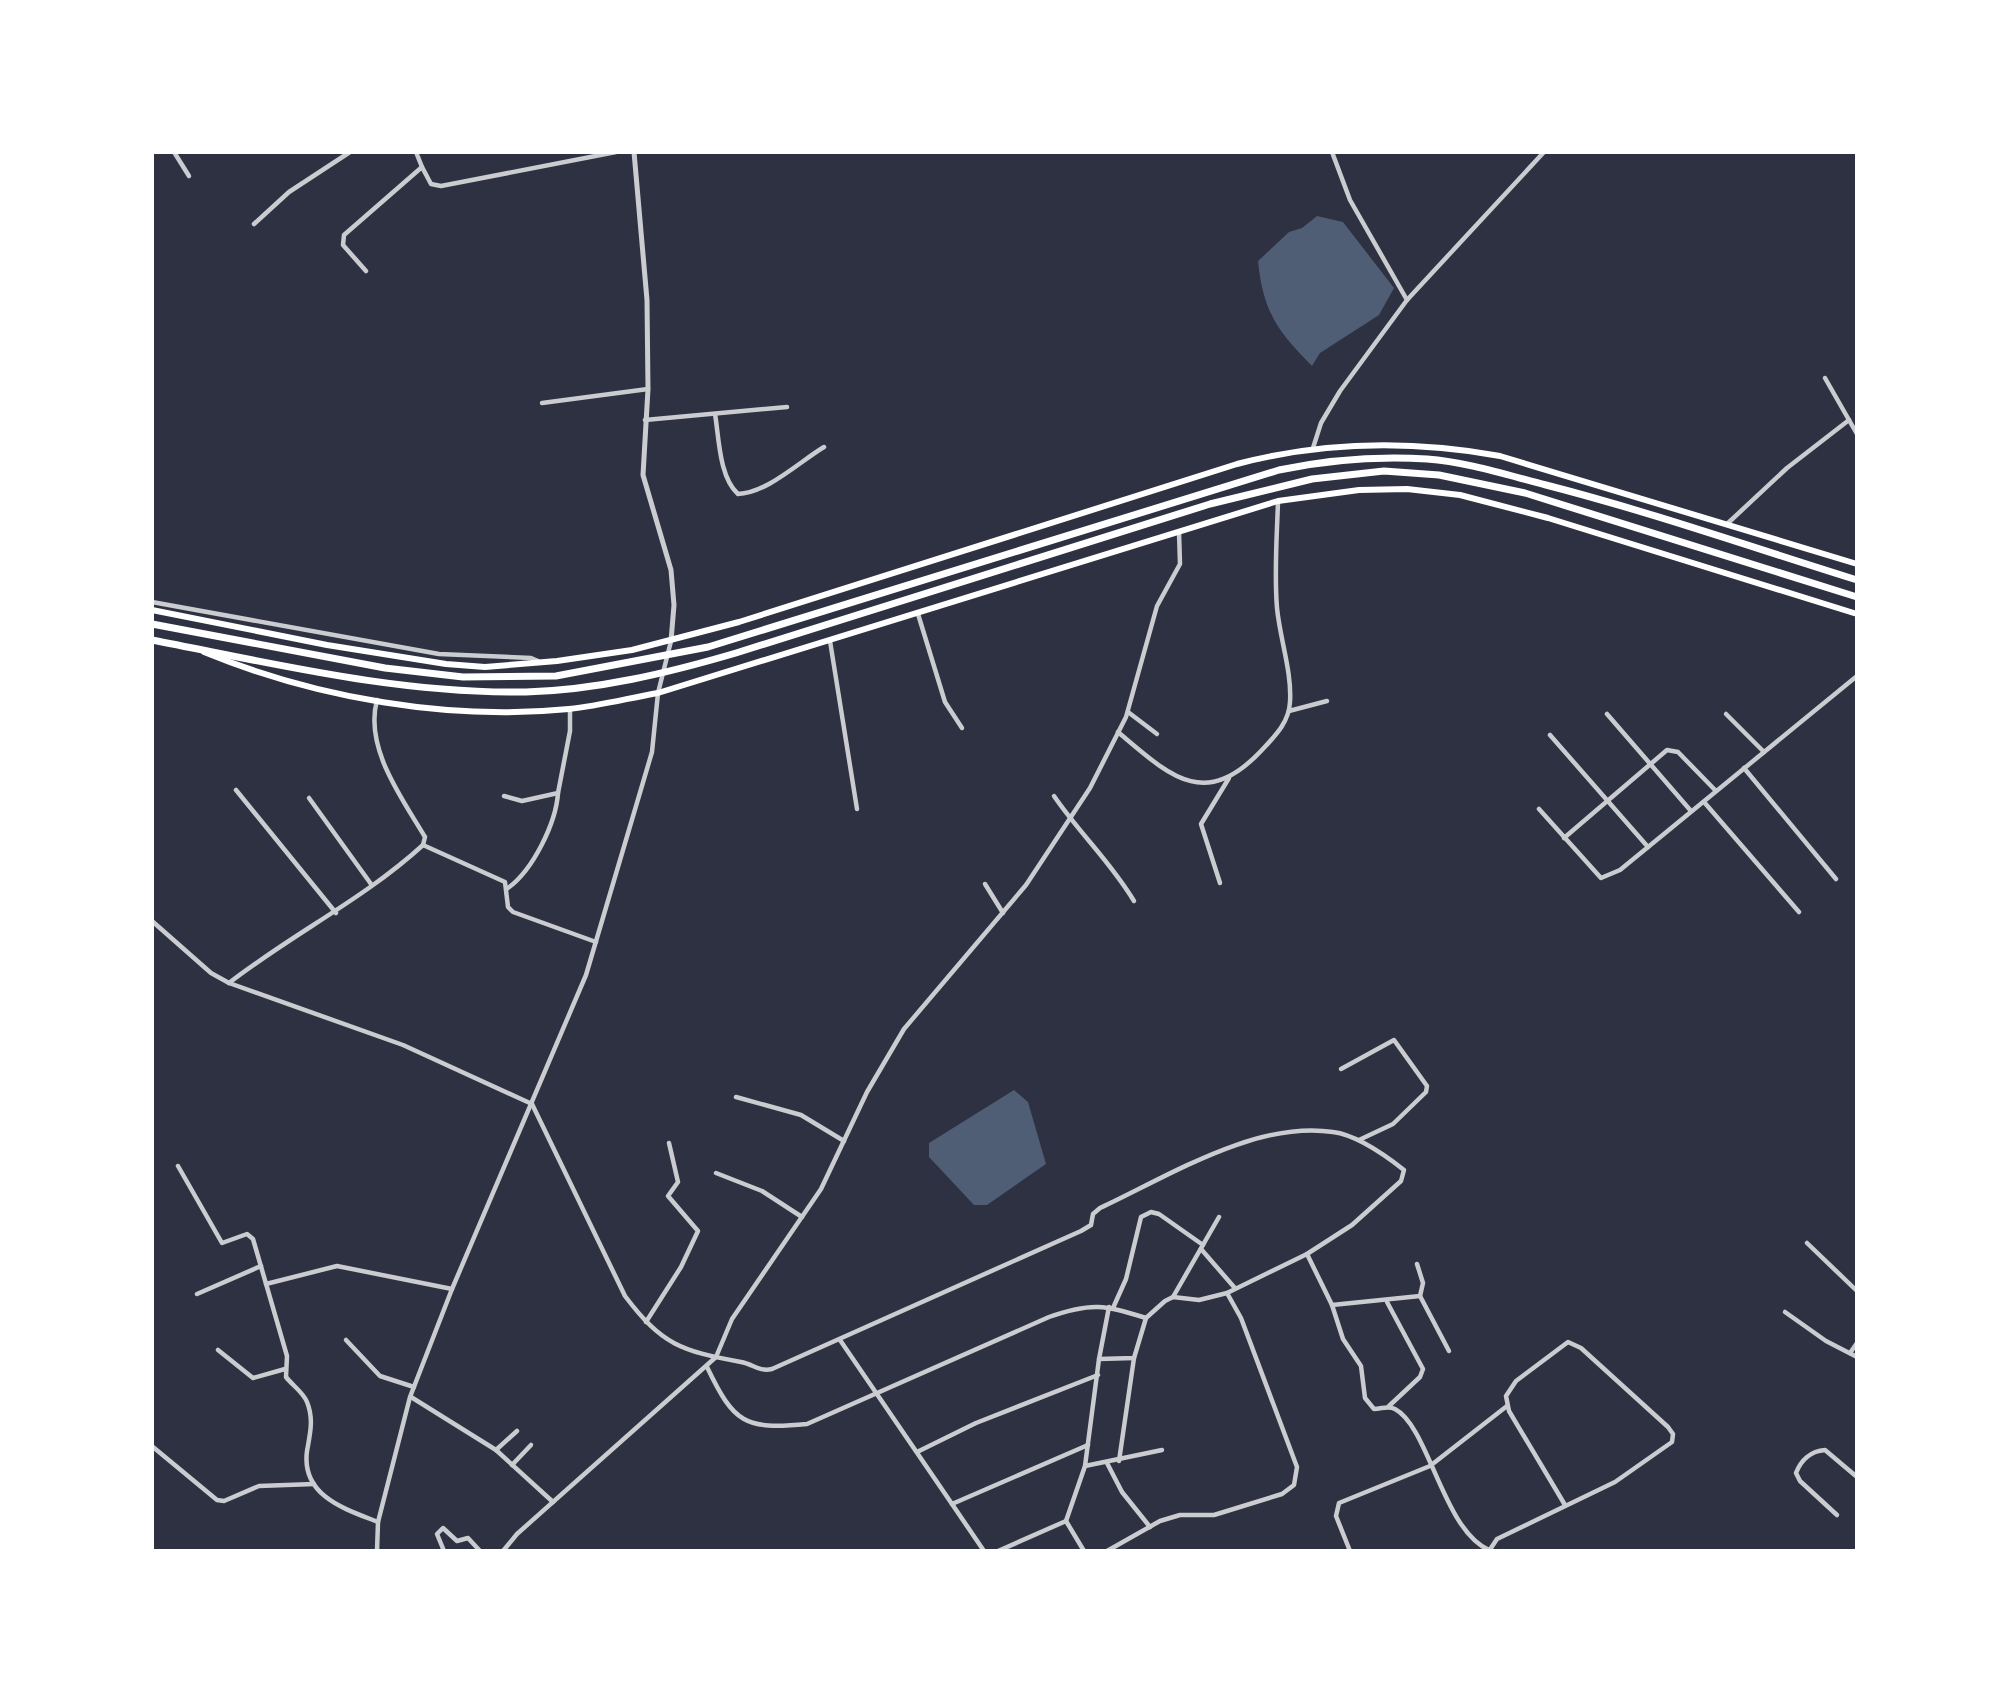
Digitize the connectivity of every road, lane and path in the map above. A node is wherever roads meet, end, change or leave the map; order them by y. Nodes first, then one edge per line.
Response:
1 (174, 152) edge
2 (350, 152) edge
3 (416, 152) edge
4 (616, 152) edge
5 (634, 152) edge
6 (1332, 152) edge
7 (1544, 152) edge
8 (422, 167) junction
9 (189, 176) dead end
10 (254, 224) dead end
11 (366, 271) dead end
12 (1407, 300) junction
13 (1825, 378) dead end
14 (648, 389) junction
15 (542, 403) dead end
16 (787, 407) dead end
17 (715, 414) junction
18 (645, 420) junction
19 (1849, 420) junction
20 (1857, 434) edge
21 (824, 447) dead end
22 (1313, 448) junction
23 (1278, 501) junction
24 (1727, 524) junction
25 (1179, 532) junction
26 (1857, 564) edge
27 (1857, 580) edge
28 (1857, 597) edge
29 (152, 602) edge
30 (152, 610) edge
31 (918, 614) junction
32 (1857, 614) edge
33 (152, 624) edge
34 (152, 640) edge
35 (671, 641) junction
36 (830, 641) junction
37 (193, 648) junction
38 (542, 663) junction
39 (1857, 676) edge
40 (658, 693) junction
41 (377, 699) junction
42 (1327, 701) dead end
43 (569, 709) junction
44 (1289, 711) junction
45 (1128, 712) junction
46 (1606, 714) dead end
47 (1726, 714) dead end
48 (962, 728) dead end
49 (1118, 732) junction
50 (1157, 734) dead end
51 (1550, 735) dead end
52 (1764, 752) junction
53 (1649, 764) junction
54 (1744, 768) junction
55 (1229, 778) junction
56 (236, 790) dead end
57 (1716, 791) junction
58 (558, 793) junction
59 (504, 796) dead end
60 (1054, 796) dead end
61 (309, 798) dead end
62 (1608, 801) junction
63 (1703, 802) junction
64 (857, 809) dead end
65 (1539, 809) dead end
66 (1691, 811) junction
67 (1070, 819) junction
68 (1564, 838) junction
69 (424, 845) junction
70 (1648, 847) junction
71 (1836, 879) dead end
72 (1220, 883) dead end
73 (371, 884) junction
74 (985, 884) dead end
75 (508, 887) junction
76 (1134, 901) dead end
77 (1799, 912) dead end
78 (336, 913) junction
79 (1003, 913) junction
80 (152, 921) edge
81 (596, 942) junction
82 (229, 983) junction
83 (1341, 1069) dead end
84 (736, 1097) dead end
85 (531, 1104) junction
86 (1358, 1141) junction
87 (845, 1142) junction
88 (669, 1143) dead end
89 (178, 1166) dead end
90 (716, 1173) dead end
91 (802, 1217) junction
92 (1219, 1217) dead end
93 (1807, 1243) dead end
94 (1202, 1247) junction
95 (1307, 1254) junction
96 (1417, 1264) dead end
97 (261, 1266) junction
98 (265, 1283) junction
99 (1234, 1287) junction
100 (452, 1289) junction
101 (1857, 1291) edge
102 (1227, 1293) junction
103 (197, 1294) dead end
104 (1420, 1296) junction
105 (1173, 1297) junction
106 (1387, 1302) junction
107 (1332, 1305) junction
108 (1111, 1308) junction
109 (1785, 1312) dead end
110 (1146, 1318) junction
111 (645, 1322) junction
112 (346, 1340) dead end
113 (840, 1340) junction
114 (1857, 1343) edge
115 (218, 1350) dead end
116 (1449, 1351) dead end
117 (1850, 1353) junction
118 (716, 1357) junction
119 (1857, 1357) edge
120 (1134, 1358) junction
121 (1099, 1359) junction
122 (707, 1367) junction
123 (285, 1369) junction
124 (1098, 1375) junction
125 (414, 1387) junction
126 (878, 1395) junction
127 (410, 1396) junction
128 (1507, 1406) junction
129 (1389, 1407) junction
130 (517, 1431) dead end
131 (531, 1445) dead end
132 (1088, 1445) junction
133 (153, 1447) edge
134 (496, 1450) junction
135 (1162, 1450) dead end
136 (917, 1452) junction
137 (1119, 1461) junction
138 (1107, 1463) junction
139 (512, 1465) junction
140 (1085, 1466) junction
141 (1430, 1466) junction
142 (1857, 1477) edge
143 (314, 1484) junction
144 (553, 1502) junction
145 (952, 1504) junction
146 (1566, 1505) junction
147 (1837, 1515) dead end
148 (1066, 1521) junction
149 (379, 1522) junction
150 (1150, 1527) junction
151 (981, 1550) edge
152 (1489, 1550) edge
153 (377, 1551) edge
154 (444, 1551) edge
155 (480, 1551) edge
156 (503, 1551) edge
157 (998, 1551) edge
158 (1084, 1551) edge
159 (1107, 1551) edge
160 (1350, 1551) edge

1 - 9 street
2 - 10 street
3 - 8 street
4 - 8 street
5 - 14 street
6 - 12 street
7 - 12 street
8 - 11 street
12 - 22 street
13 - 19 street
14 - 15 street
14 - 18 street
16 - 17 street
17 - 18 street
17 - 21 street
18 - 35 street
19 - 20 street
19 - 24 street
22 - 24 main road
22 - 35 main road
23 - 25 main road
23 - 32 main road
23 - 44 street
24 - 26 main road
25 - 31 main road
25 - 45 street
27 - 33 highway
28 - 37 highway
29 - 38 street
30 - 38 main road
31 - 36 main road
31 - 48 street
34 - 37 highway
35 - 38 main road
35 - 40 street
36 - 40 main road
36 - 64 street
37 - 41 main road
39 - 52 street
40 - 43 main road
40 - 81 street
41 - 43 main road
41 - 69 street
42 - 44 street
43 - 58 street
44 - 55 street
45 - 49 street
45 - 50 street
46 - 53 street
47 - 52 street
49 - 55 street
49 - 67 street
51 - 62 street
52 - 54 street
53 - 57 street
53 - 62 street
53 - 66 street
54 - 57 street
54 - 71 street
55 - 72 street
56 - 78 street
57 - 63 street
58 - 59 street
58 - 75 street
60 - 67 street
61 - 73 street
62 - 68 street
62 - 70 street
63 - 66 street
63 - 77 street
65 - 68 street
66 - 70 street
67 - 76 street
67 - 79 street
68 - 70 street
69 - 73 street
69 - 75 street
73 - 78 street
74 - 79 street
75 - 81 street
78 - 82 street
79 - 87 street
80 - 82 street
81 - 85 street
82 - 85 street
83 - 86 street
84 - 87 street
85 - 100 street
85 - 111 street
86 - 95 street
86 - 113 street
87 - 91 street
88 - 111 street
89 - 97 street
90 - 91 street
91 - 118 street
92 - 94 street
93 - 101 street
94 - 99 street
94 - 105 street
94 - 108 street
95 - 99 street
95 - 107 street
96 - 104 street
97 - 98 street
97 - 103 street
98 - 100 street
98 - 123 street
99 - 102 street
100 - 125 street
102 - 105 street
102 - 150 street
104 - 106 street
104 - 116 street
105 - 110 street
106 - 107 street
106 - 129 street
107 - 129 street
108 - 110 street
108 - 121 street
108 - 126 street
109 - 117 street
110 - 120 street
111 - 118 street
112 - 125 street
113 - 118 street
113 - 126 street
114 - 117 street
115 - 123 street
117 - 119 street
118 - 122 street
120 - 121 street
120 - 137 street
121 - 124 street
122 - 126 street
122 - 144 street
123 - 143 street
124 - 132 street
124 - 136 street
125 - 127 street
126 - 136 street
127 - 134 street
127 - 149 street
128 - 141 street
128 - 146 street
128 - 146 street
129 - 141 street
130 - 134 street
131 - 139 street
132 - 140 street
132 - 145 street
133 - 143 street
134 - 139 street
135 - 137 street
136 - 145 street
137 - 138 street
138 - 140 street
138 - 150 street
139 - 144 street
140 - 148 street
141 - 152 street
141 - 160 street
142 - 147 street
143 - 149 street
144 - 156 street
145 - 151 street
146 - 152 street
148 - 157 street
148 - 158 street
149 - 153 street
150 - 159 street
154 - 155 street

